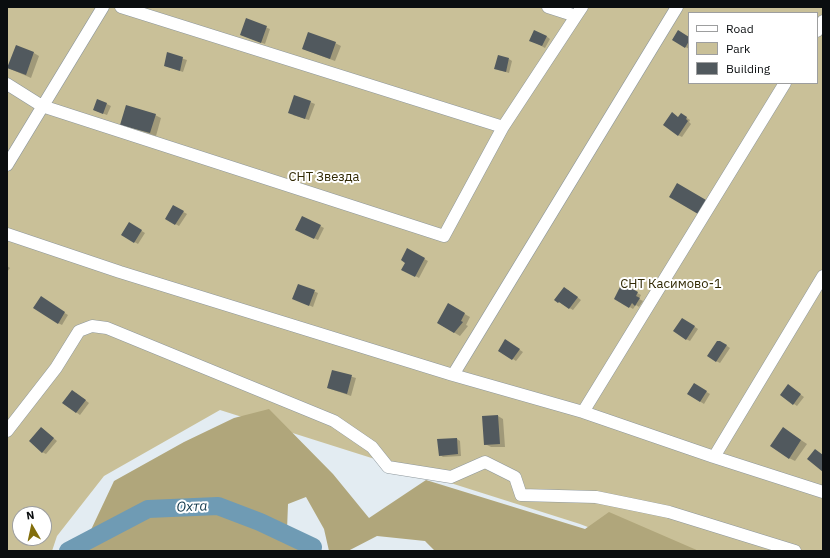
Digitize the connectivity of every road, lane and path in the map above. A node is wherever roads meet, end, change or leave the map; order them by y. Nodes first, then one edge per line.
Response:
1 (103, 7) edge
2 (121, 7) edge
3 (548, 7) edge
4 (677, 7) edge
5 (579, 11) edge
6 (7, 84) edge
7 (784, 84) edge
8 (42, 106) junction
9 (503, 127) junction
10 (7, 165) edge
11 (7, 234) edge
12 (823, 276) edge
13 (453, 375) junction
14 (583, 412) junction
15 (7, 431) edge
16 (714, 457) junction
17 (823, 492) edge
18 (795, 551) edge

1 - 8 street
2 - 9 street
3 - 5 street
4 - 13 street
5 - 9 street
6 - 8 street
7 - 14 street
8 - 9 street
8 - 10 street
11 - 13 street
12 - 16 street
13 - 14 street
14 - 16 street
15 - 18 street
16 - 17 street

